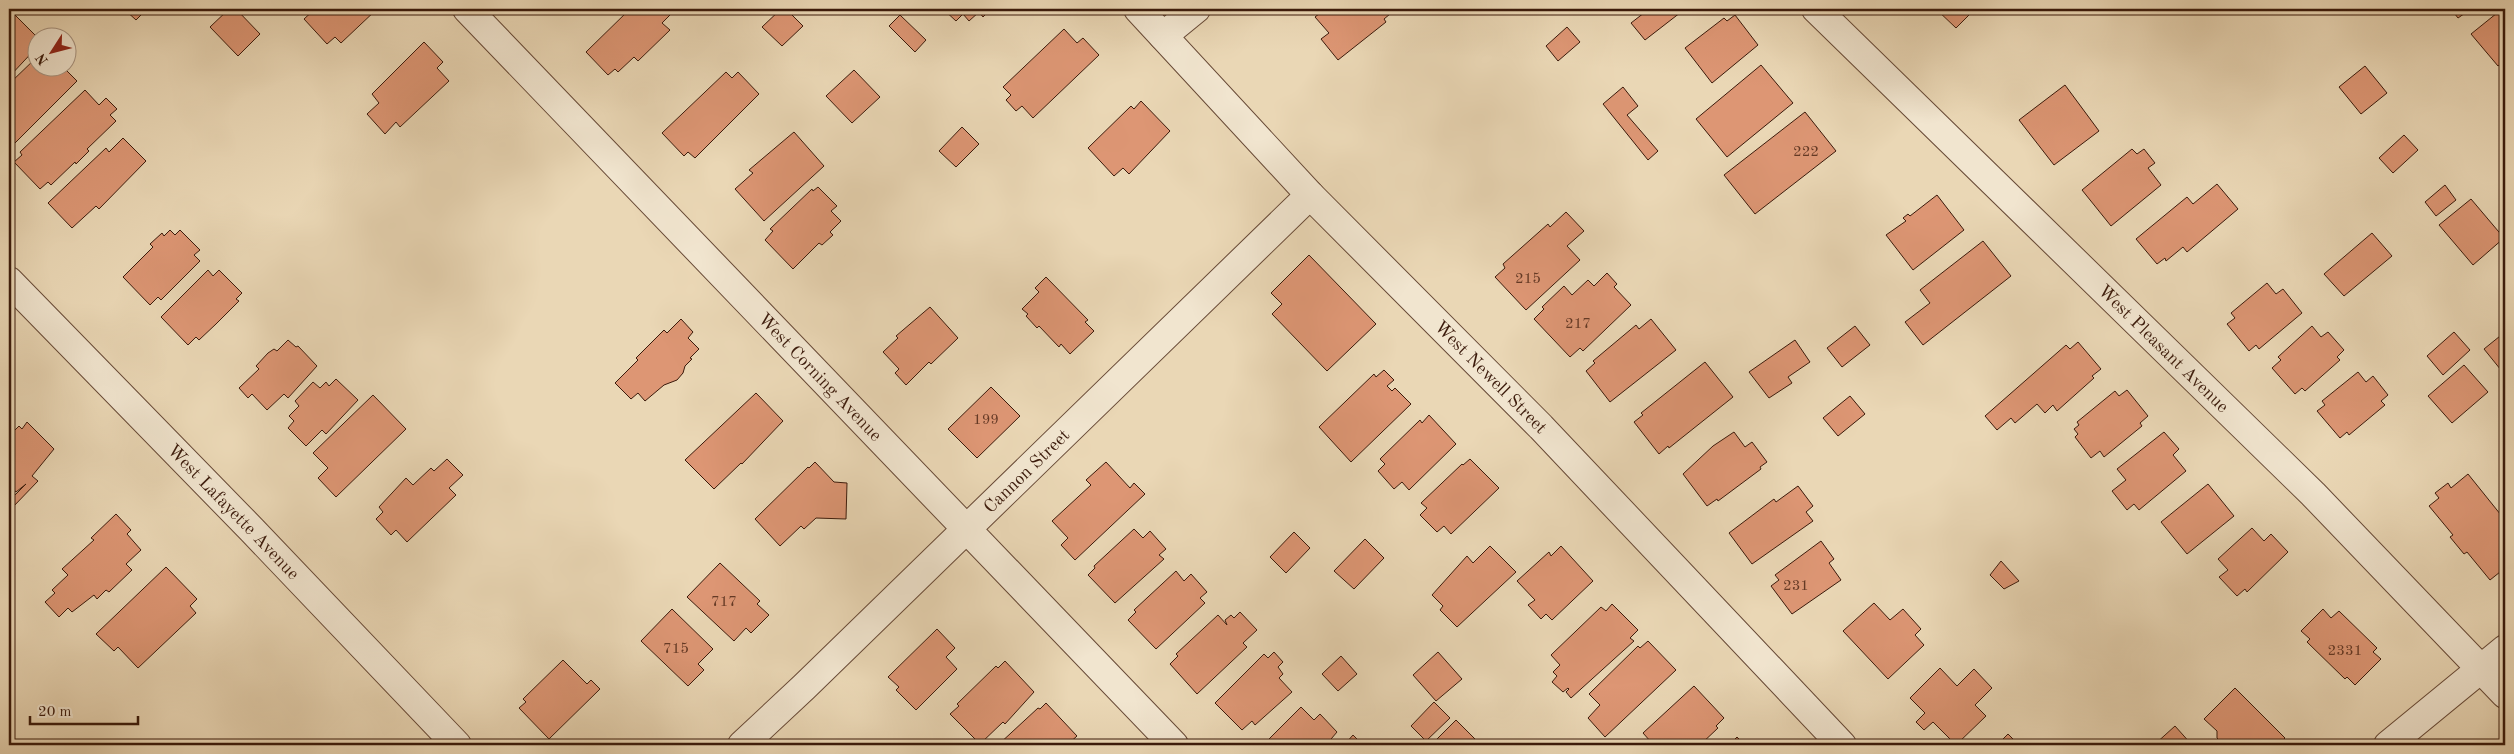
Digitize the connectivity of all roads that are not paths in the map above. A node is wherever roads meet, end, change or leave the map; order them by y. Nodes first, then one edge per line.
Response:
1 (467, 9) edge
2 (1138, 9) edge
3 (1196, 9) edge
4 (1816, 9) edge
5 (1163, 36) junction
6 (1310, 194) junction
7 (9, 281) edge
8 (965, 529) junction
9 (2505, 649) edge
10 (2481, 669) junction
11 (2505, 694) edge
12 (457, 745) edge
13 (742, 745) edge
14 (1174, 745) edge
15 (1842, 745) edge
16 (2388, 745) edge

1 - 8 street, West Corning Avenue
2 - 5 street, West Newell Street
3 - 5 street
4 - 10 street, West Pleasant Avenue
5 - 6 street, West Newell Street
6 - 8 street, Cannon Street
6 - 15 street, West Newell Street
7 - 12 street, West Lafayette Avenue
8 - 13 street, Cannon Street
8 - 14 street, West Corning Avenue
9 - 10 street
10 - 11 street, West Pleasant Avenue
10 - 16 street

